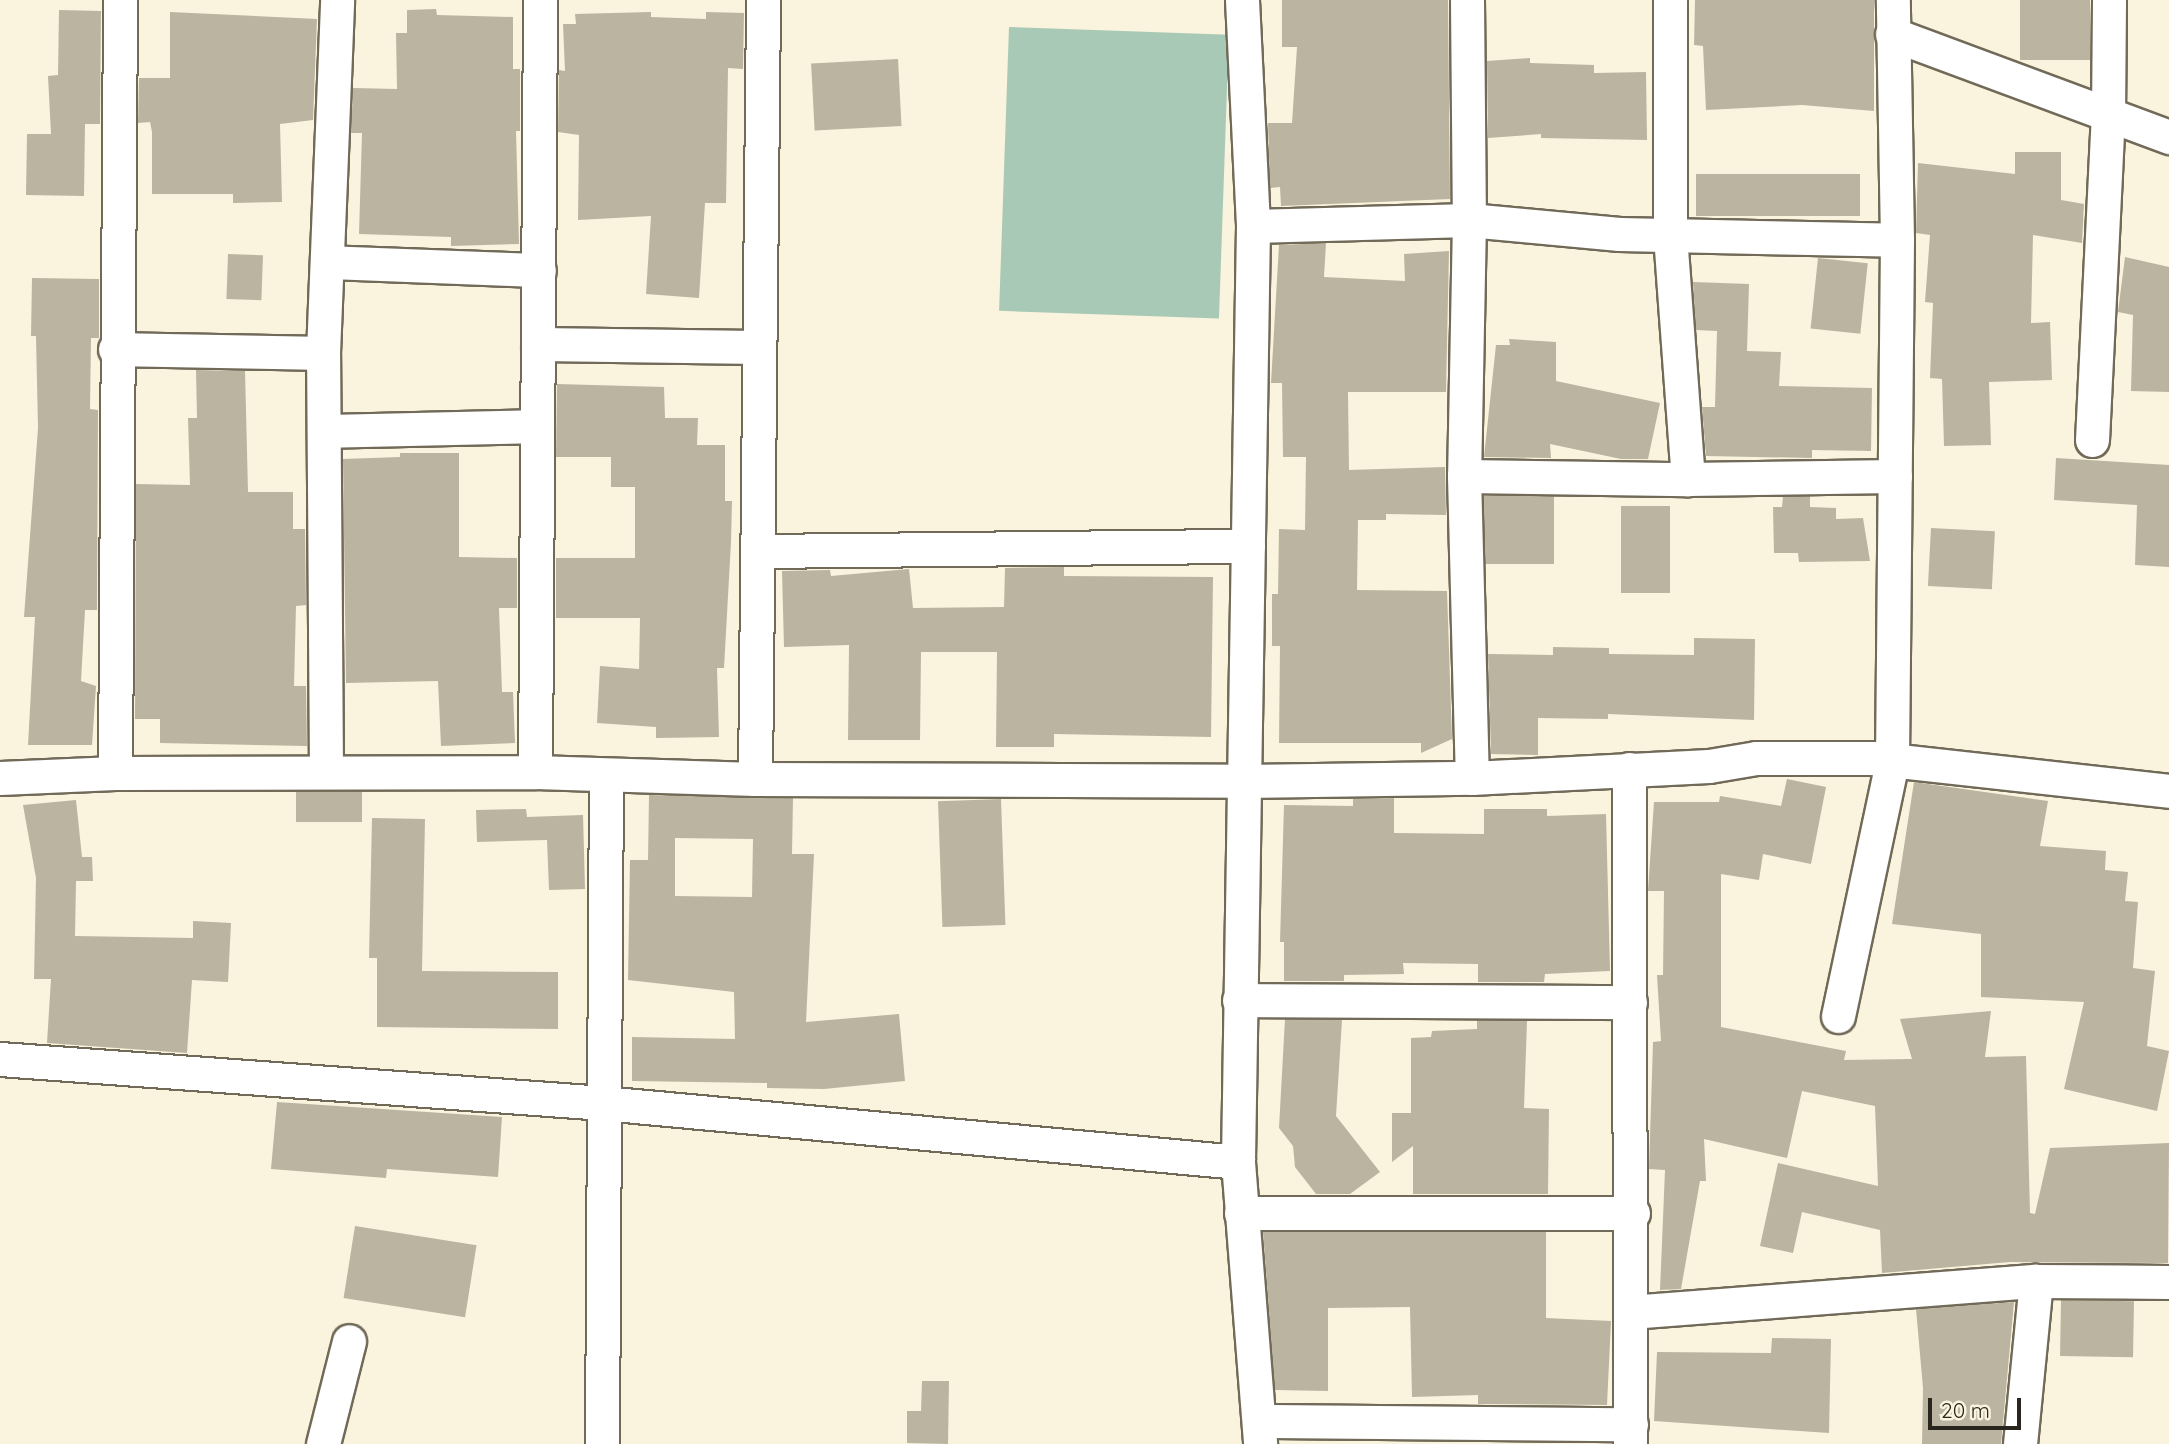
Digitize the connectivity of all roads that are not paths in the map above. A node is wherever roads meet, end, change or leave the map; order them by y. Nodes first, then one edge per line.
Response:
1 (120, 0) edge
2 (337, 0) edge
3 (540, 0) edge
4 (763, 0) edge
5 (1242, 0) edge
6 (1467, 0) edge
7 (1670, 0) edge
8 (1893, 0) edge
9 (2109, 0) edge
10 (1892, 34) junction
11 (2108, 117) junction
12 (2169, 137) edge
13 (1469, 220) junction
14 (1253, 226) junction
15 (1670, 235) junction
16 (1897, 240) junction
17 (327, 262) junction
18 (539, 270) junction
19 (538, 344) junction
20 (759, 347) junction
21 (115, 349) junction
22 (323, 353) junction
23 (537, 426) junction
24 (324, 431) junction
25 (2092, 440) dead end
26 (1895, 475) junction
27 (1464, 476) junction
28 (1688, 480) junction
29 (1248, 546) junction
30 (757, 551) junction
31 (1892, 761) junction
32 (1629, 769) junction
33 (327, 772) junction
34 (535, 772) junction
35 (115, 773) junction
36 (606, 776) junction
37 (0, 778) edge
38 (1472, 778) junction
39 (755, 779) junction
40 (1244, 781) junction
41 (2169, 791) edge
42 (1239, 1000) junction
43 (1630, 1002) junction
44 (1838, 1016) dead end
45 (0, 1059) edge
46 (603, 1103) junction
47 (1238, 1161) junction
48 (1241, 1213) junction
49 (1633, 1213) junction
50 (2036, 1281) junction
51 (2169, 1282) edge
52 (1630, 1312) junction
53 (349, 1341) dead end
54 (1260, 1432) edge
55 (1631, 1434) edge
56 (323, 1444) edge
57 (602, 1444) edge
58 (2020, 1444) edge

1 - 21 street
2 - 17 street
3 - 18 street
4 - 20 street
5 - 14 street
6 - 13 street
7 - 15 street
8 - 10 street
9 - 11 street
10 - 11 street
10 - 16 street
11 - 12 street
11 - 25 street
13 - 14 street
13 - 15 street
13 - 27 street
14 - 29 street
15 - 16 street
15 - 28 street
16 - 26 street
17 - 18 street
17 - 22 street
18 - 19 street
19 - 20 street
19 - 23 street
20 - 30 street
21 - 22 street
21 - 35 street
22 - 24 street
23 - 24 street
23 - 34 street
24 - 33 street
26 - 28 street
26 - 31 street
27 - 28 street
27 - 38 street
29 - 30 street
29 - 40 street
30 - 39 street
31 - 32 street
31 - 41 street
31 - 44 street
32 - 38 street
32 - 43 street
33 - 34 street
33 - 35 street
34 - 36 street
35 - 37 street
36 - 39 street
36 - 46 street
38 - 40 street
39 - 40 street
40 - 42 street
42 - 43 street
42 - 47 street
43 - 49 street
45 - 46 street
46 - 47 street
46 - 57 street
47 - 48 street
48 - 49 street
48 - 54 street
49 - 52 street
50 - 51 street
50 - 52 street
50 - 58 street
52 - 55 street
53 - 56 street
54 - 55 street

